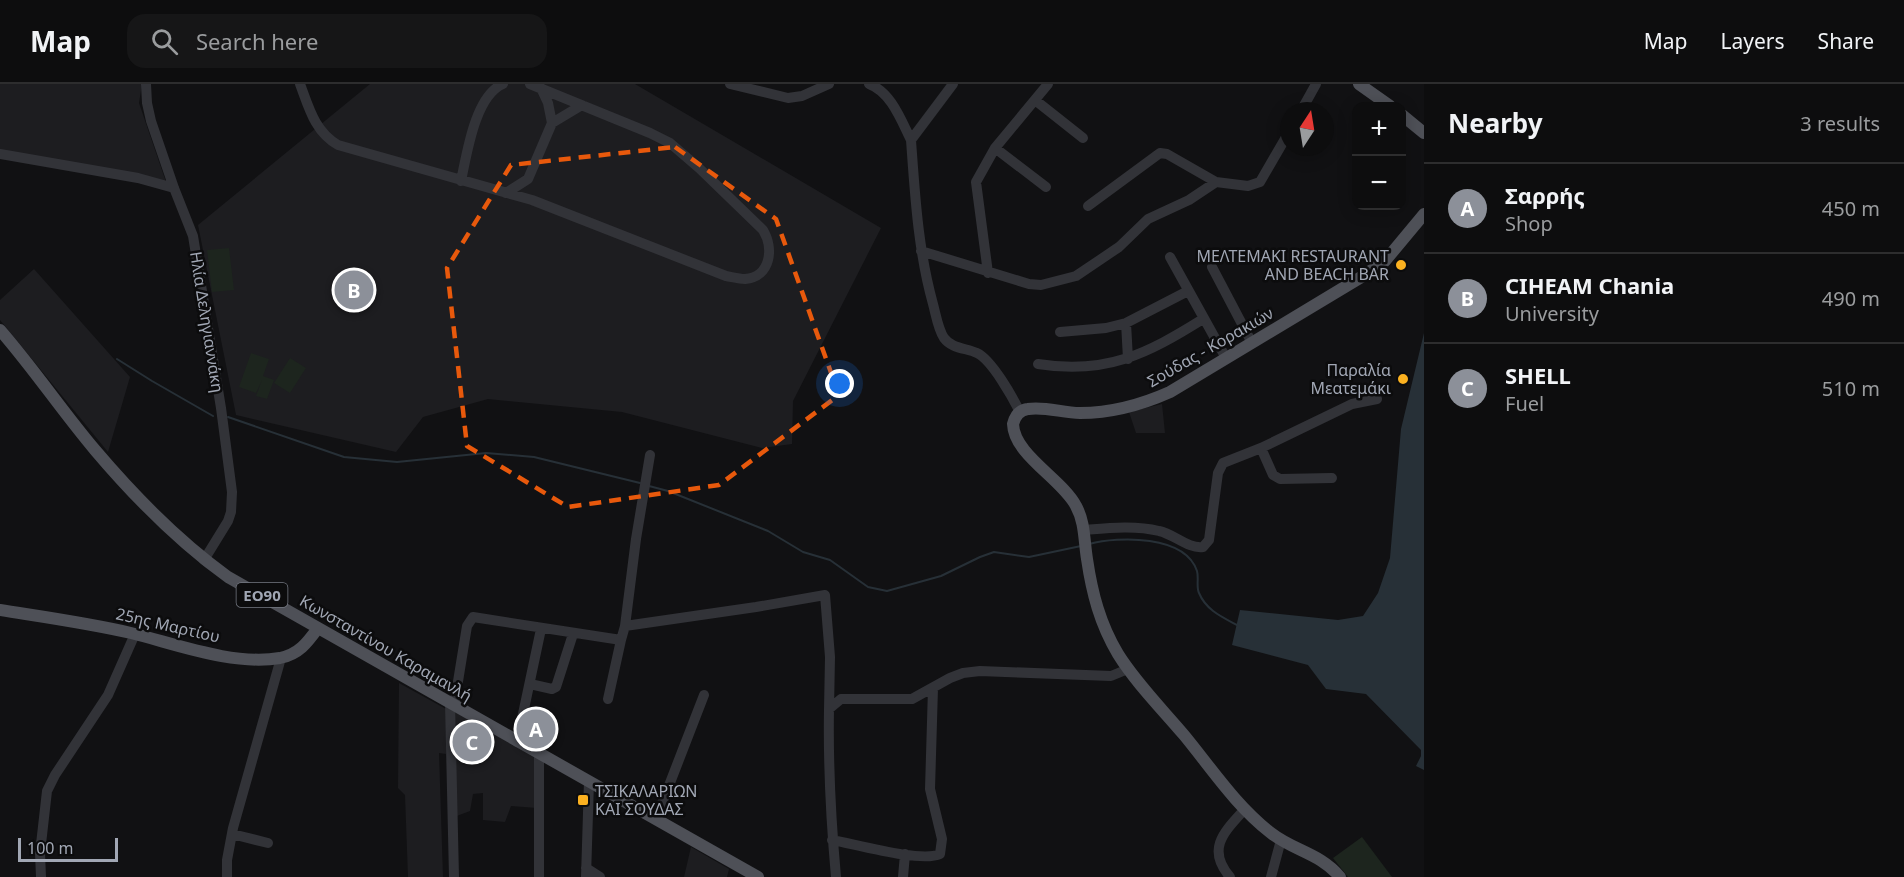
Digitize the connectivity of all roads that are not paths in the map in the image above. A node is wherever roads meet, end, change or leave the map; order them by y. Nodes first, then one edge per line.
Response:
1 (146, 84) edge
2 (300, 84) edge
3 (503, 84) edge
4 (530, 84) edge
5 (730, 84) edge
6 (829, 84) edge
7 (869, 84) edge
8 (953, 84) edge
9 (1048, 84) edge
10 (1316, 84) edge
11 (1361, 84) edge
12 (541, 88) junction
13 (1035, 100) junction
14 (1306, 102) edge
15 (1385, 102) edge
16 (582, 105) junction
17 (1406, 119) edge
18 (552, 123) junction
19 (1424, 133) edge
20 (1083, 138) dead end
21 (911, 140) junction
22 (995, 148) junction
23 (1280, 148) edge
24 (0, 154) edge
25 (528, 179) junction
26 (461, 181) junction
27 (1216, 182) junction
28 (1046, 187) dead end
29 (174, 188) junction
30 (506, 193) junction
31 (532, 200) junction
32 (1088, 206) dead end
33 (1424, 214) edge
34 (921, 251) junction
35 (1170, 257) dead end
36 (1212, 267) dead end
37 (988, 273) junction
38 (1188, 291) junction
39 (1203, 319) junction
40 (1126, 323) junction
41 (0, 330) edge
42 (1060, 332) dead end
43 (1252, 343) junction
44 (1226, 358) junction
45 (1128, 359) junction
46 (1038, 364) dead end
47 (1377, 399) dead end
48 (1020, 412) junction
49 (1261, 448) junction
50 (650, 455) dead end
51 (1332, 478) dead end
52 (1084, 533) junction
53 (204, 560) junction
54 (0, 610) edge
55 (625, 626) junction
56 (318, 628) junction
57 (541, 629) junction
58 (135, 634) junction
59 (573, 634) junction
60 (621, 640) junction
61 (281, 658) junction
62 (1128, 669) junction
63 (530, 684) junction
64 (933, 688) junction
65 (704, 694) dead end
66 (608, 699) dead end
67 (452, 705) junction
68 (829, 709) junction
69 (517, 742) junction
70 (539, 753) junction
71 (589, 781) junction
72 (1244, 810) junction
73 (656, 819) junction
74 (232, 834) junction
75 (832, 840) junction
76 (1281, 840) junction
77 (268, 843) dead end
78 (904, 854) junction
79 (586, 872) edge
80 (41, 877) edge
81 (226, 877) edge
82 (454, 877) edge
83 (539, 877) edge
84 (600, 877) edge
85 (758, 877) edge
86 (836, 877) edge
87 (903, 877) edge
88 (1230, 877) edge
89 (1271, 877) edge
90 (1340, 877) edge

1 - 29 street, Ηλία Δεληγιαννάκη
2 - 26 street
3 - 26 street
4 - 12 street
5 - 6 street
7 - 21 street
8 - 21 street
9 - 13 street
10 - 14 street
11 - 15 main road
12 - 16 street
12 - 18 street
13 - 20 street
13 - 22 street
16 - 18 street
16 - 31 street
17 - 19 main road
18 - 25 street
21 - 34 street
22 - 28 street
22 - 37 street
23 - 27 street
24 - 29 street
25 - 30 street
25 - 31 street
26 - 30 street
27 - 32 street
27 - 37 street
29 - 53 street, Ηλία Δεληγιαννάκη
30 - 31 street
33 - 43 main road, Σούδας - Κορακιών
34 - 37 street
34 - 48 street
35 - 38 street
36 - 43 street
38 - 39 street
38 - 40 street
39 - 44 street
39 - 45 street
40 - 42 street
40 - 45 street
41 - 53 main road, Κωνσταντίνου Καραμανλή / ΕΟ90
43 - 44 main road, Σούδας - Κορακιών
44 - 48 main road, Σούδας - Κορακιών
45 - 46 street
47 - 49 street
48 - 52 main road
49 - 51 street
49 - 52 street
50 - 55 street
52 - 62 main road
53 - 56 main road, Κωνσταντίνου Καραμανλή / ΕΟ90
54 - 58 main road, 25ης Μαρτίου
55 - 60 street
55 - 68 street
56 - 61 main road
56 - 67 main road, Κωνσταντίνου Καραμανλή / ΕΟ90
57 - 59 street
57 - 63 street
57 - 67 street
58 - 61 main road, 25ης Μαρτίου
58 - 80 street
59 - 60 street
59 - 63 street
60 - 66 street
61 - 74 street
62 - 64 street
62 - 72 main road
63 - 69 street
64 - 68 street
64 - 78 street
65 - 73 street
67 - 69 main road, Κωνσταντίνου Καραμανλή / ΕΟ90
67 - 82 street
68 - 75 street
69 - 70 main road, Κωνσταντίνου Καραμανλή / ΕΟ90
70 - 71 main road, Κωνσταντίνου Καραμανλή / ΕΟ90
70 - 83 street
71 - 73 main road, Κωνσταντίνου Καραμανλή / ΕΟ90
71 - 79 street
72 - 76 main road
72 - 88 street
73 - 85 main road, Κωνσταντίνου Καραμανλή / ΕΟ90
74 - 77 street
74 - 81 street
75 - 78 street
75 - 86 street
76 - 89 street
76 - 90 main road
78 - 87 street
79 - 84 street

